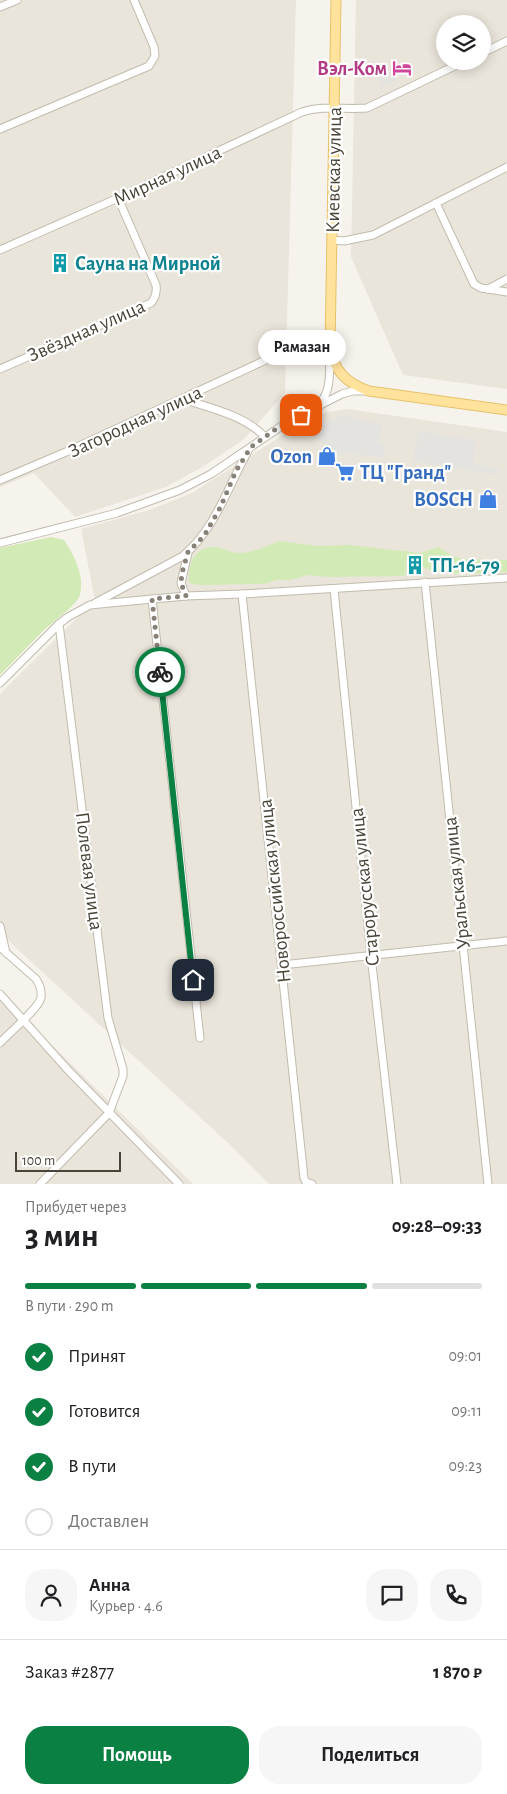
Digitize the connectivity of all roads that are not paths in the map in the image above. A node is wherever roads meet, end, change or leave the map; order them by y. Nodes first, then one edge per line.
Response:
1 (17, 0) edge
2 (134, 0) edge
3 (336, 0) edge
4 (0, 8) edge
5 (507, 41) edge
6 (491, 49) edge
7 (446, 70) edge
8 (335, 109) junction
9 (0, 129) edge
10 (507, 168) edge
11 (118, 198) junction
12 (436, 203) junction
13 (332, 240) junction
14 (0, 250) edge
15 (507, 280) edge
16 (488, 289) junction
17 (507, 292) edge
18 (330, 343) junction
19 (268, 359) dead end
20 (0, 369) edge
21 (369, 391) junction
22 (183, 399) junction
23 (317, 407) junction
24 (507, 410) edge
25 (264, 436) junction
26 (251, 447) junction
27 (0, 480) edge
28 (0, 543) edge
29 (188, 552) junction
30 (507, 578) edge
31 (425, 582) junction
32 (334, 589) junction
33 (242, 594) junction
34 (186, 596) junction
35 (152, 599) junction
36 (90, 606) junction
37 (60, 624) junction
38 (0, 683) edge
39 (0, 926) edge
40 (507, 941) edge
41 (463, 946) junction
42 (3, 950) edge
43 (371, 956) junction
44 (282, 965) junction
45 (0, 994) edge
46 (23, 1020) junction
47 (200, 1038) dead end
48 (0, 1043) edge
49 (109, 1113) junction
50 (40, 1184) edge
51 (179, 1184) edge
52 (311, 1184) edge
53 (397, 1184) edge
54 (488, 1184) edge

1 - 4 street
2 - 9 street
3 - 8 main road, Киевская улица
5 - 6 street
7 - 8 street, Мирная улица
8 - 11 street, Мирная улица
8 - 13 main road, Киевская улица
10 - 12 street
11 - 14 street, Мирная улица
11 - 20 street, Звёздная улица
12 - 13 street
12 - 16 street
13 - 18 main road, Киевская улица
15 - 16 street
16 - 17 street
18 - 21 main road
18 - 23 street
19 - 22 street, Загородная улица
21 - 23 street
21 - 24 main road
22 - 25 street
22 - 27 street, Загородная улица
23 - 25 street
25 - 26 street
26 - 28 street
26 - 29 street
29 - 34 street
29 - 36 street
30 - 31 street
31 - 32 street
31 - 41 street, Уральская улица
32 - 33 street
32 - 43 street, Старорусская улица
33 - 34 street
33 - 44 street, Новороссийская улица
34 - 35 street
35 - 36 street
35 - 47 street
36 - 37 street
37 - 38 street
37 - 49 street, Полевая улица
39 - 42 street
40 - 41 street
41 - 43 street
41 - 54 street, Уральская улица
42 - 46 street
43 - 44 street
43 - 53 street, Старорусская улица
44 - 52 street, Новороссийская улица
45 - 46 street
46 - 48 street
46 - 49 street
49 - 50 street
49 - 51 street

